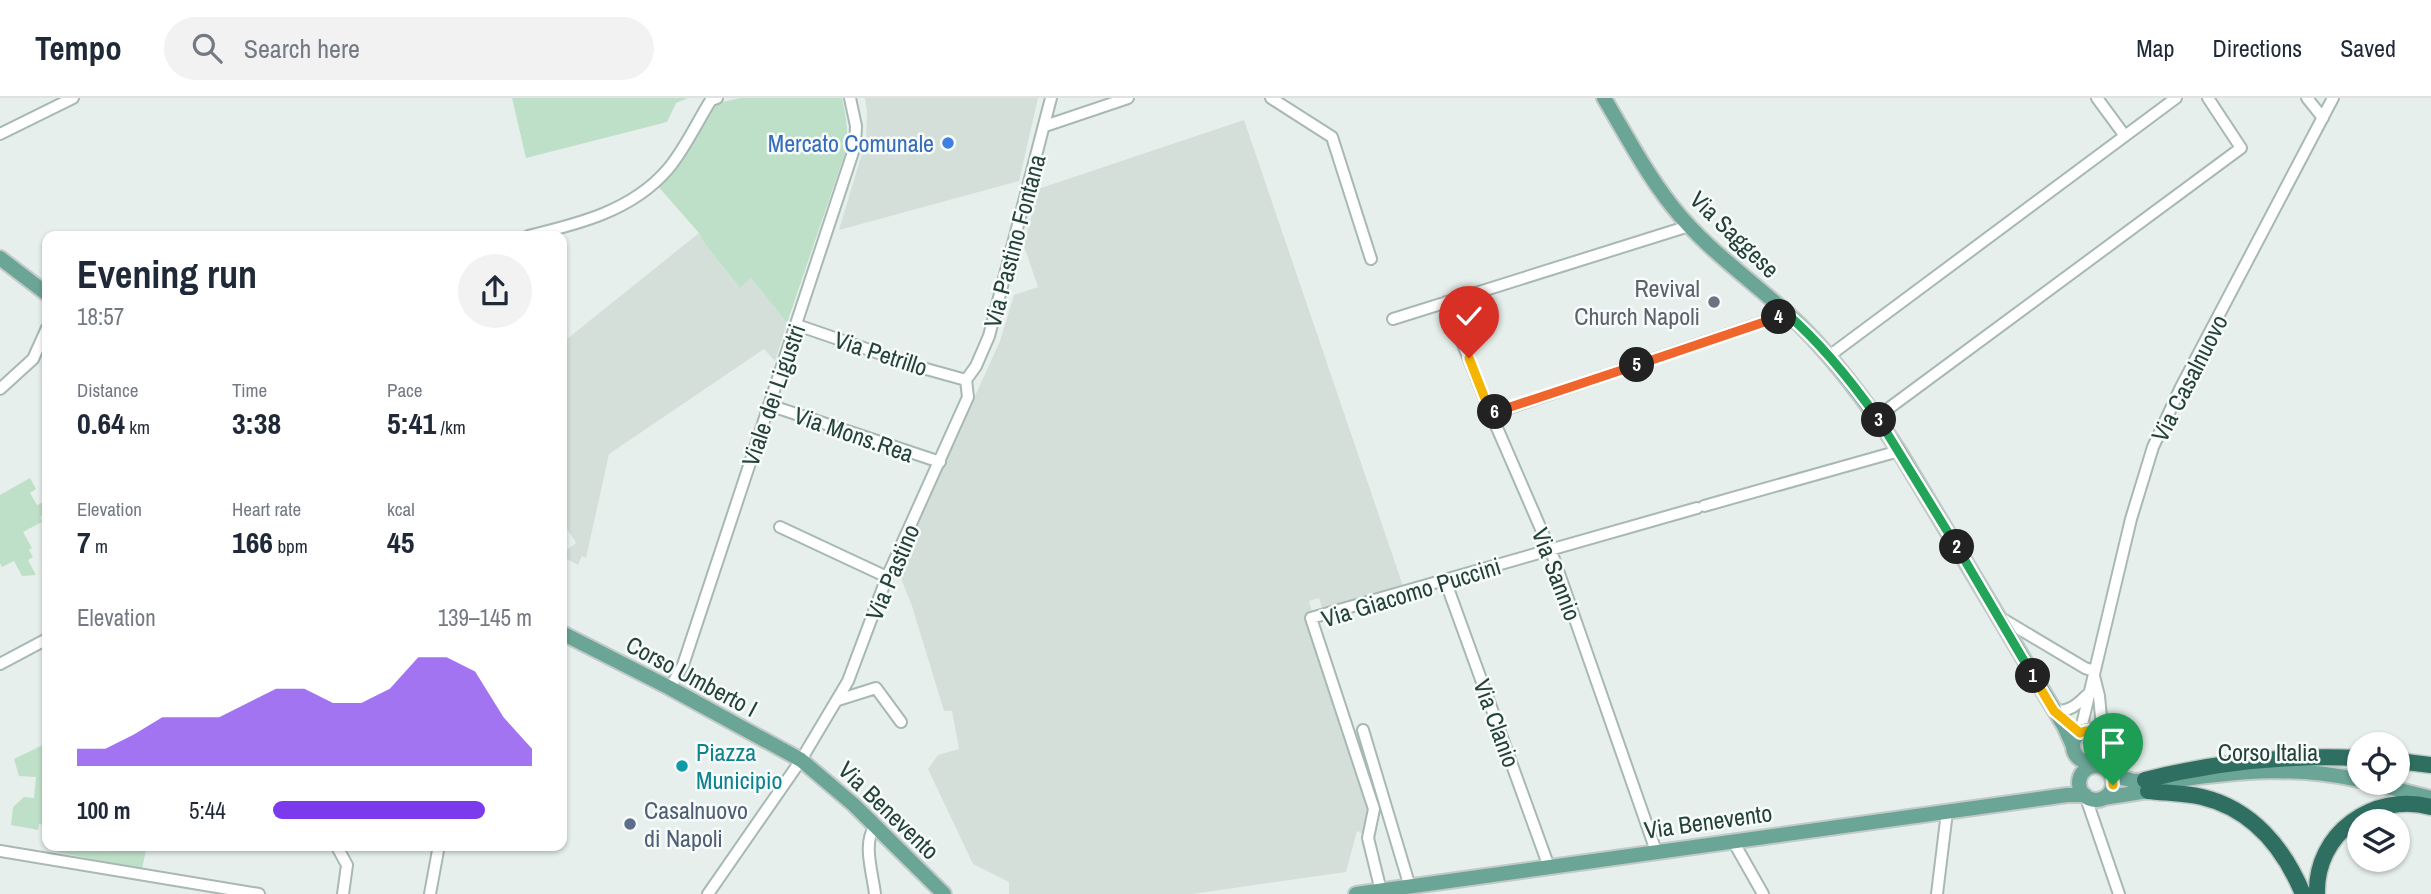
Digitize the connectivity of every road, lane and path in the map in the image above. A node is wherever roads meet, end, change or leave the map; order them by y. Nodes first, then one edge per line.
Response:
1 (73, 98) edge
2 (717, 98) edge
3 (850, 98) edge
4 (1051, 98) edge
5 (1128, 98) edge
6 (1271, 98) edge
7 (1604, 98) edge
8 (2097, 98) edge
9 (2176, 98) edge
10 (2208, 98) edge
11 (2307, 98) edge
12 (2333, 98) edge
13 (2323, 118) junction
14 (1045, 126) junction
15 (0, 134) edge
16 (2125, 136) junction
17 (1689, 226) junction
18 (549, 231) edge
19 (0, 258) edge
20 (1371, 259) dead end
21 (42, 290) edge
22 (1446, 302) junction
23 (1787, 314) junction
24 (1393, 319) dead end
25 (797, 325) junction
26 (42, 339) edge
27 (1829, 356) junction
28 (966, 380) junction
29 (0, 389) edge
30 (769, 405) junction
31 (1491, 414) junction
32 (1877, 417) junction
33 (1899, 451) junction
34 (940, 462) junction
35 (780, 527) dead end
36 (1549, 550) junction
37 (887, 577) junction
38 (1445, 580) junction
39 (1998, 617) junction
40 (567, 636) edge
41 (42, 642) edge
42 (0, 664) edge
43 (2094, 673) junction
44 (670, 688) junction
45 (2087, 695) junction
46 (838, 700) junction
47 (2054, 711) junction
48 (901, 722) dead end
49 (1363, 730) dead end
50 (2104, 743) junction
51 (2076, 744) junction
52 (2347, 758) edge
53 (801, 760) junction
54 (2410, 762) edge
55 (2431, 765) edge
56 (2111, 775) junction
57 (2347, 778) edge
58 (2147, 785) junction
59 (2410, 793) edge
60 (2091, 794) junction
61 (2431, 798) edge
62 (2431, 807) edge
63 (1947, 812) junction
64 (875, 827) junction
65 (1733, 841) junction
66 (0, 851) edge
67 (339, 851) edge
68 (438, 851) edge
69 (1656, 851) junction
70 (1549, 867) junction
71 (1410, 887) junction
72 (1381, 891) junction
73 (259, 894) edge
74 (343, 894) edge
75 (430, 894) edge
76 (708, 894) edge
77 (875, 894) edge
78 (943, 894) edge
79 (1356, 894) edge
80 (1763, 894) edge
81 (1937, 894) edge
82 (2119, 894) edge
83 (2303, 894) edge
84 (2317, 894) edge

1 - 15 street
2 - 18 street
3 - 25 street, Viale dei Ligustri
4 - 14 street, Via Pastino Fontana
5 - 14 street
6 - 20 street
7 - 17 main road, Via Saggese
8 - 16 street
9 - 16 street
10 - 32 street
11 - 13 street
12 - 13 street, Via Casalnuovo
13 - 43 street, Via Casalnuovo
14 - 28 street, Via Pastino Fontana
16 - 27 street
17 - 22 street
17 - 23 main road, Via Saggese
19 - 21 main road
22 - 24 street
22 - 31 street, Via Sannio
23 - 27 main road, Via Saggese
23 - 31 street
25 - 28 street, Via Petrillo
25 - 30 street, Viale dei Ligustri
26 - 29 street
27 - 32 main road, Via Saggese
28 - 34 street, Via Pastino
30 - 34 street, Via Mons.Rea
30 - 44 street, Viale dei Ligustri
31 - 36 street, Via Sannio
32 - 33 main road, Via Saggese
33 - 36 street, Via Giacomo Puccini
33 - 39 main road, Via Saggese
34 - 37 street, Via Pastino
35 - 37 street
36 - 38 street, Via Giacomo Puccini
36 - 69 street, Via Sannio
37 - 46 street, Via Pastino
38 - 70 street, Via Clanio
38 - 72 street, Via Giacomo Puccini
39 - 43 street
39 - 47 main road, Via Saggese
40 - 44 main road, Corso Umberto I
41 - 42 street
43 - 45 street, Via Casalnuovo
43 - 50 street
44 - 53 main road, Corso Umberto I
45 - 47 street
45 - 51 street, Via Casalnuovo
46 - 48 street
46 - 53 street, Via Pastino
47 - 51 main road, Via Saggese
49 - 71 street
50 - 51 main road
50 - 51 main road
50 - 56 main road
51 - 60 main road, Via Saggese
52 - 58 highway
53 - 64 main road, Via Benevento
53 - 76 street, Via Pastino
54 - 55 highway
56 - 58 main road
56 - 60 main road
56 - 60 main road
57 - 58 main road, Corso Italia
58 - 60 main road
58 - 83 highway
59 - 61 main road
60 - 63 main road, Via Benevento
60 - 82 street
62 - 84 highway
63 - 65 main road, Via Benevento
63 - 81 street
64 - 77 street
64 - 78 main road, Via Benevento
65 - 69 main road, Via Benevento
65 - 80 street
66 - 73 street
67 - 74 street
68 - 75 street
69 - 70 main road, Via Benevento
70 - 71 main road, Via Benevento
71 - 72 main road, Via Benevento
72 - 79 main road, Via Benevento

